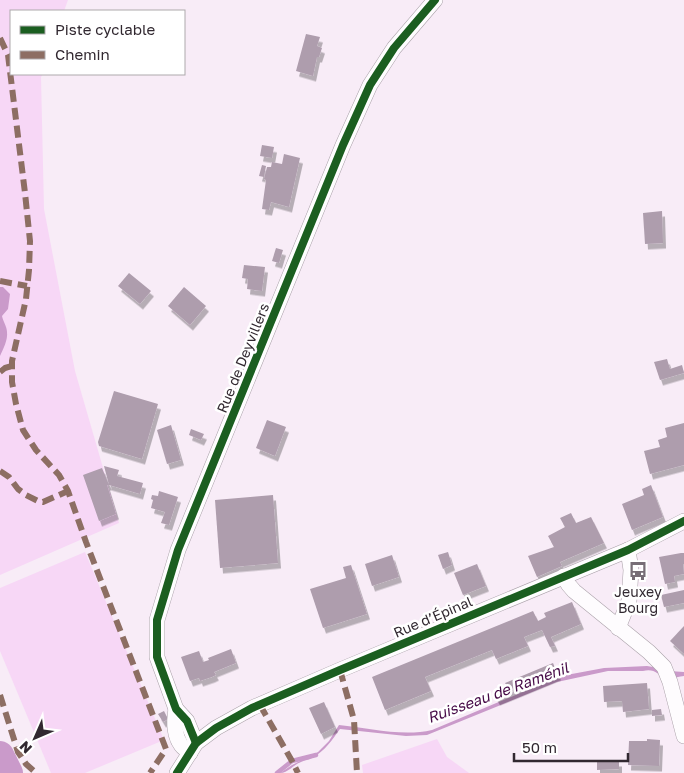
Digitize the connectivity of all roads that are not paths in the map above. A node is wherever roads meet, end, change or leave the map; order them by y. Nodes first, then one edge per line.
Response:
1 (435, 0) edge
2 (684, 522) edge
3 (628, 550) junction
4 (564, 576) junction
5 (618, 628) junction
6 (684, 736) edge
7 (193, 748) junction
8 (177, 773) edge

1 - 7 street, Rue de Deyvillers
2 - 3 street, Rue d’Épinal
3 - 4 street, Rue d’Épinal
3 - 5 street
4 - 5 street
4 - 7 street, Rue d’Épinal
5 - 6 street
7 - 8 street

